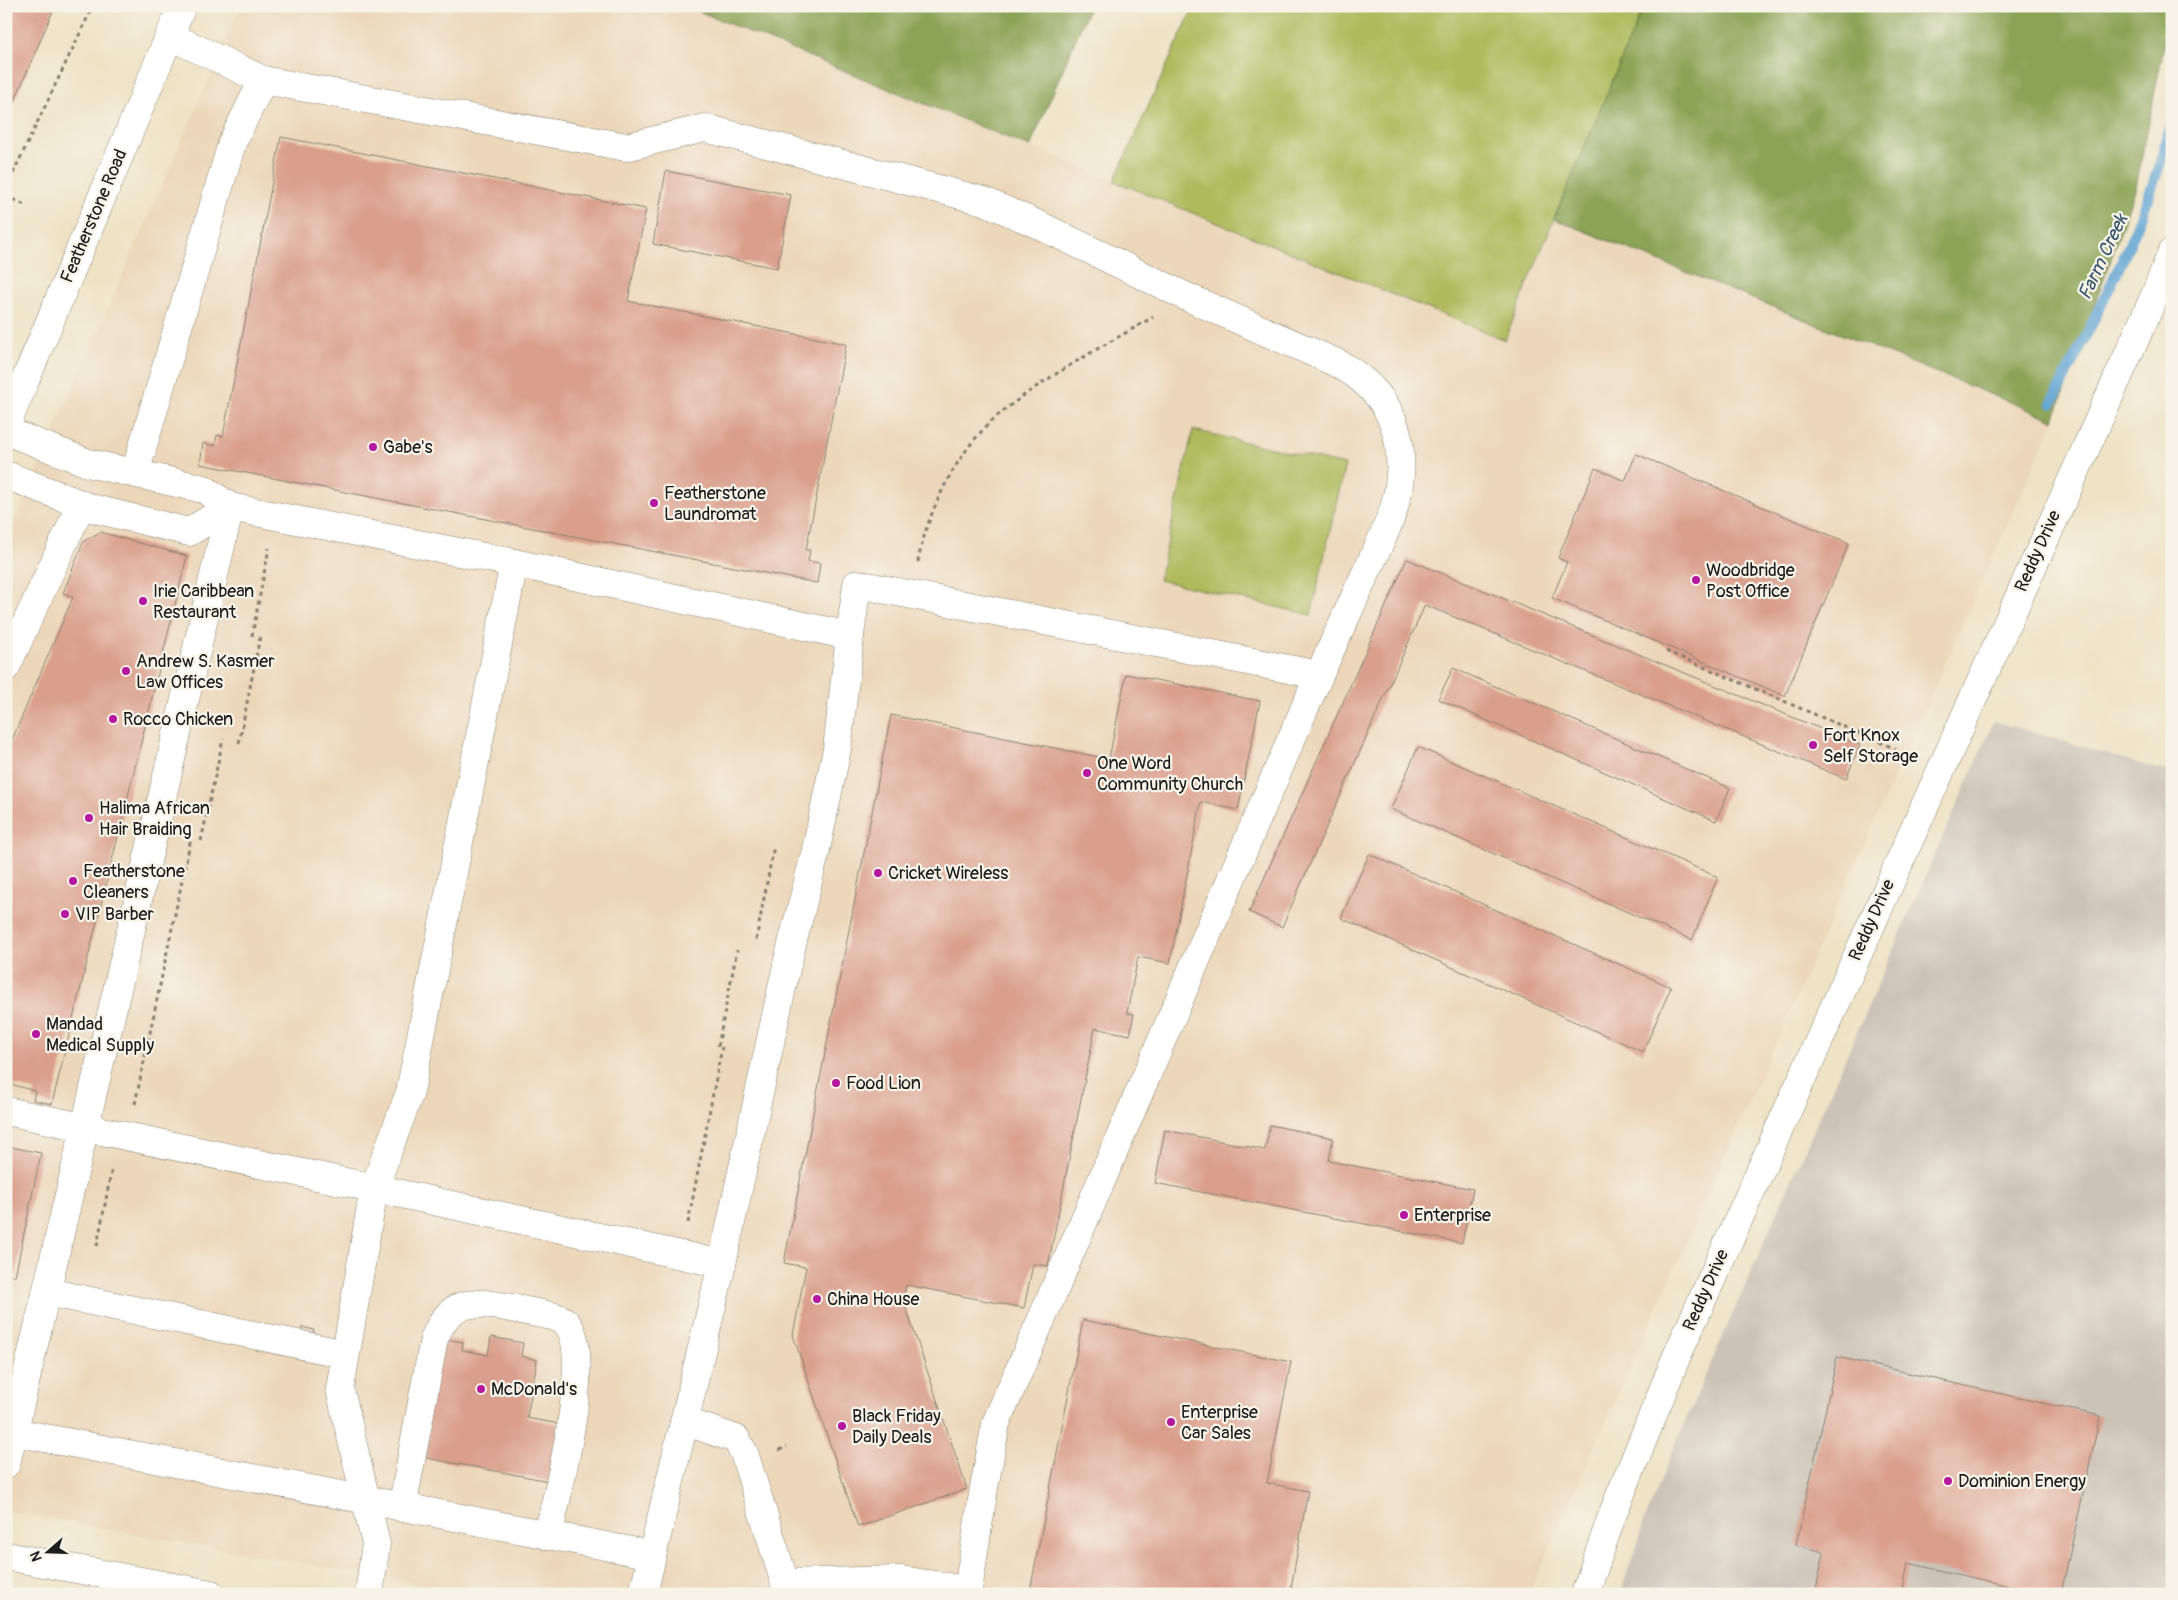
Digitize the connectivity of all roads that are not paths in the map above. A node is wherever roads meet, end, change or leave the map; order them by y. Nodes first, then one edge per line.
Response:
1 (182, 6) edge
2 (170, 36) junction
3 (263, 80) junction
4 (2172, 252) edge
5 (2163, 298) edge
6 (6, 426) edge
7 (6, 431) edge
8 (135, 473) junction
9 (6, 475) edge
10 (81, 505) junction
11 (230, 507) junction
12 (514, 563) junction
13 (850, 636) junction
14 (6, 667) edge
15 (1319, 675) junction
16 (6, 1111) edge
17 (85, 1128) junction
18 (374, 1188) junction
19 (722, 1264) junction
20 (47, 1292) junction
21 (345, 1354) junction
22 (684, 1421) junction
23 (14, 1432) junction
24 (6, 1464) edge
25 (366, 1500) junction
26 (402, 1508) junction
27 (548, 1536) junction
28 (6, 1556) edge
29 (652, 1556) junction
30 (211, 1594) edge
31 (369, 1594) edge
32 (643, 1594) edge
33 (1584, 1594) edge

1 - 2 street, Featherstone Road
2 - 3 street
2 - 6 street, Featherstone Road
3 - 8 street
3 - 15 street
4 - 5 street, Reddy Drive
5 - 33 street, Reddy Drive
7 - 8 street
8 - 11 street
9 - 10 street
10 - 11 street
10 - 14 street
11 - 12 street
11 - 17 street
12 - 13 street
12 - 18 street
13 - 15 street
13 - 19 street
15 - 22 street
16 - 17 street
17 - 18 street
17 - 20 street
18 - 19 street
18 - 21 street
19 - 22 street
20 - 21 street
20 - 23 street
21 - 25 street
22 - 29 street
23 - 24 street
23 - 25 street
25 - 26 street
25 - 31 street
26 - 27 street
26 - 27 street
27 - 29 street
28 - 30 street
29 - 32 street

